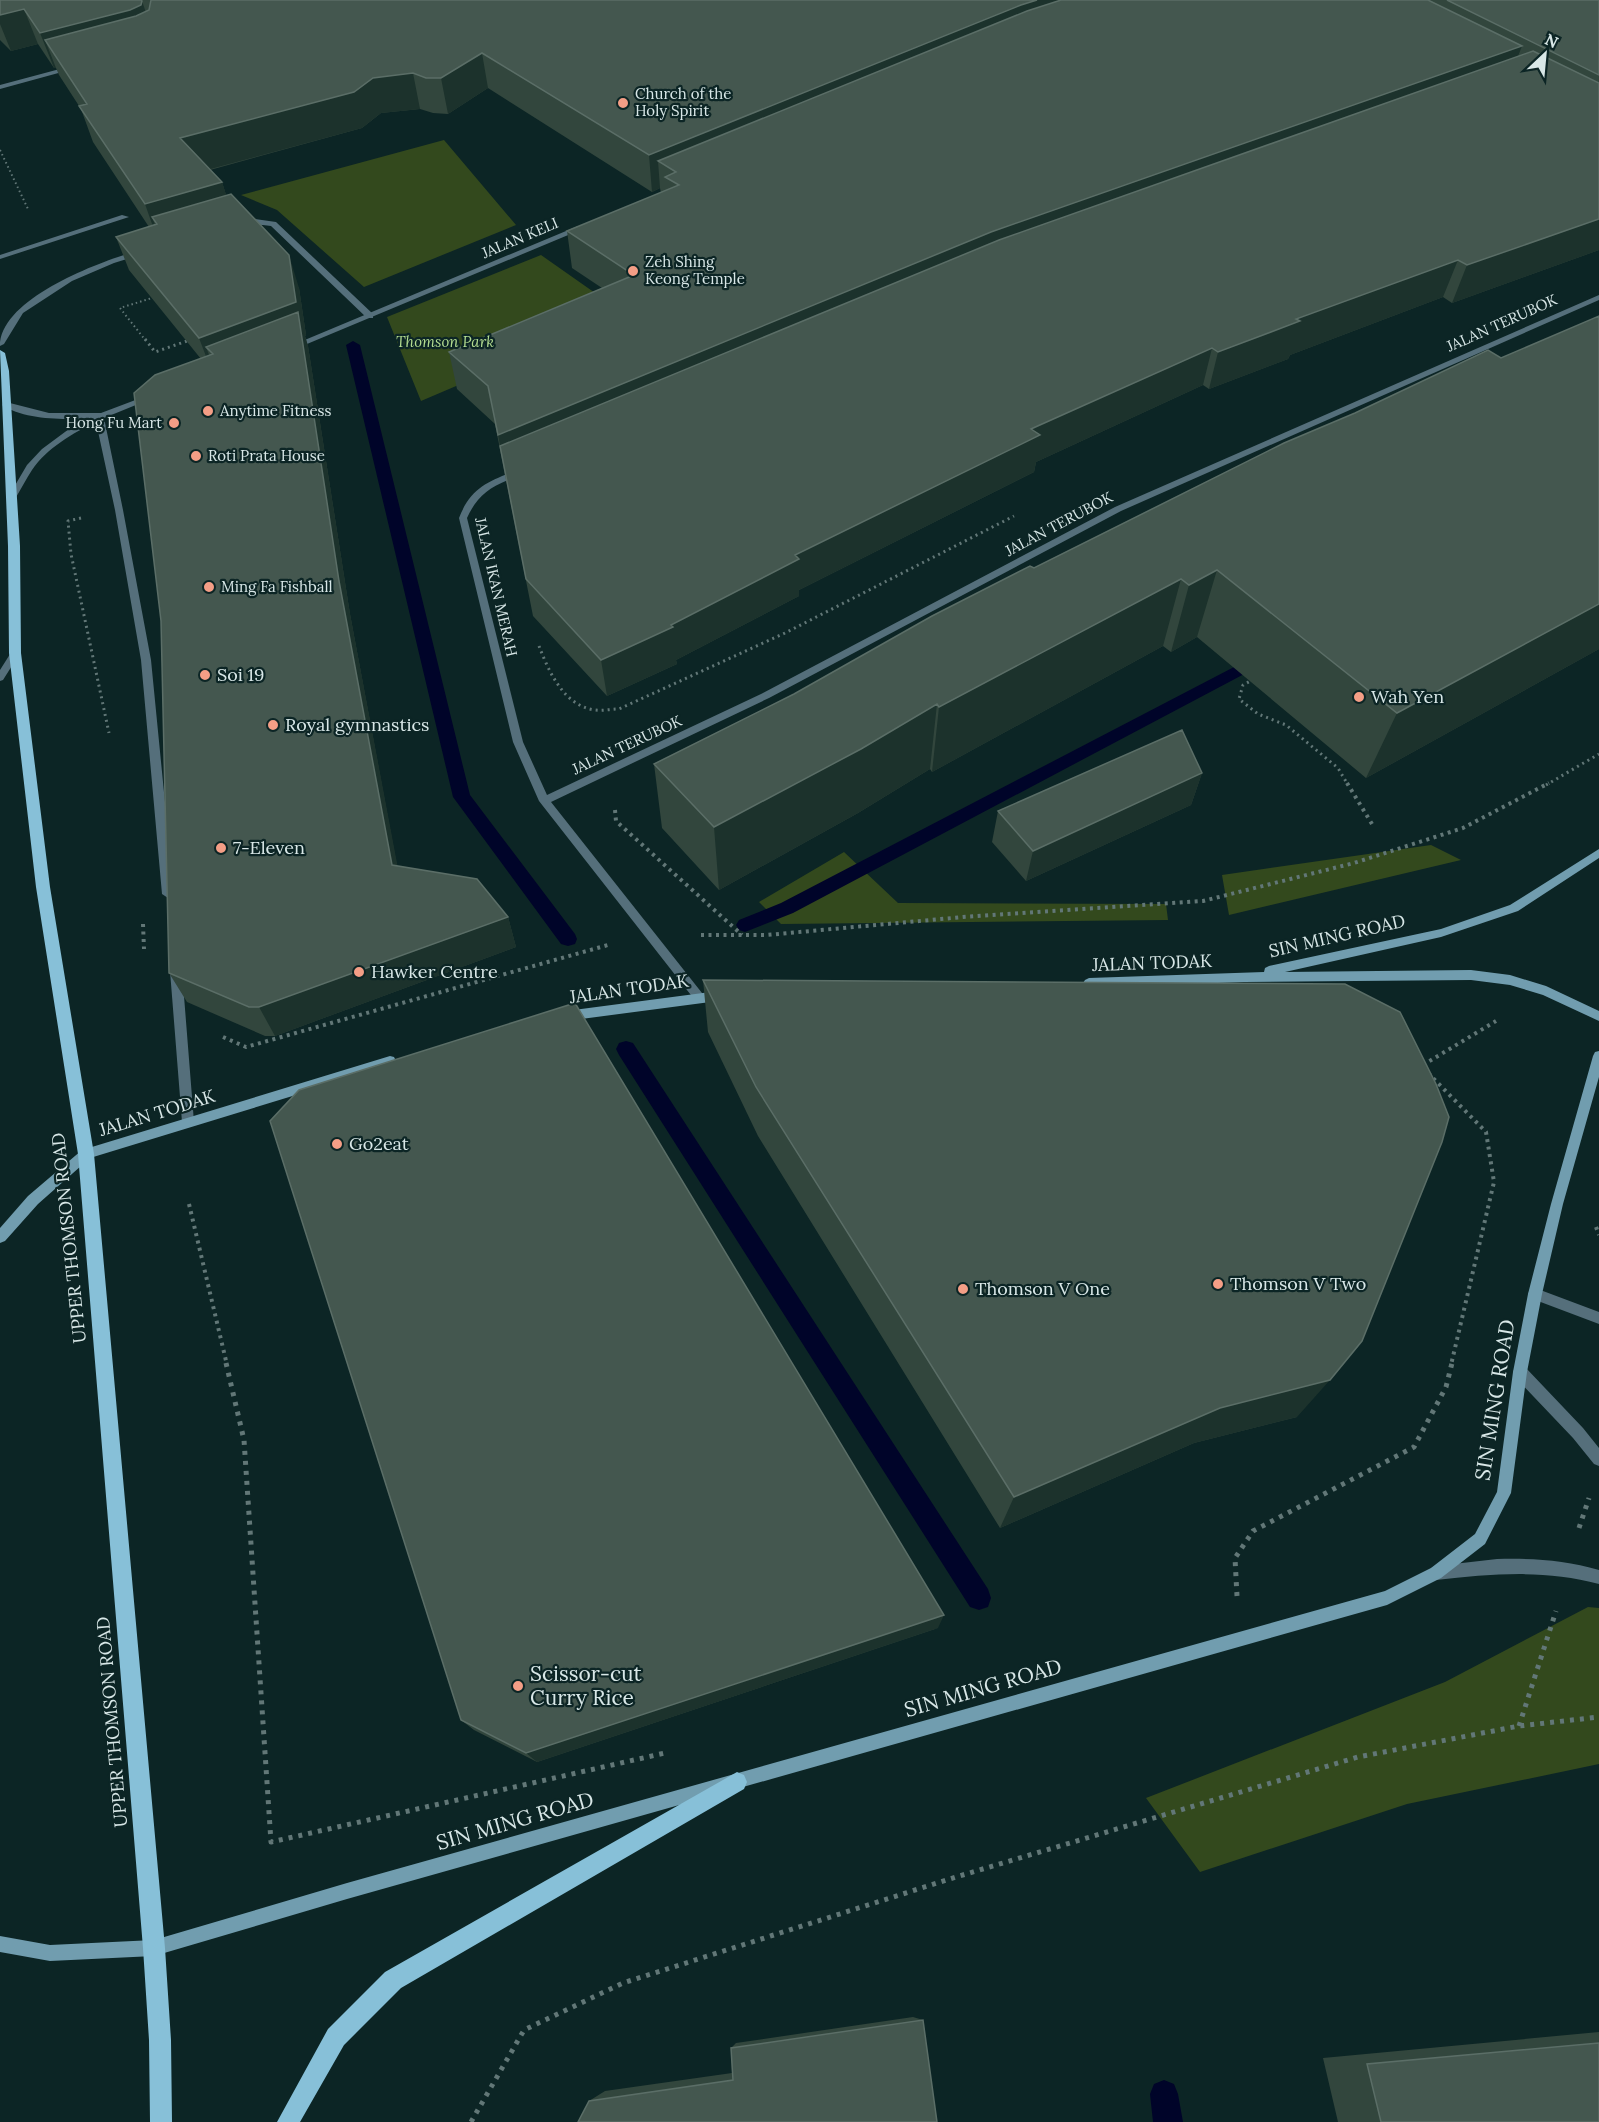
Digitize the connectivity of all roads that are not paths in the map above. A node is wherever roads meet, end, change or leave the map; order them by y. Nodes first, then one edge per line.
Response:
1 (83, 64) edge
2 (0, 87) edge
3 (125, 217) dead end
4 (235, 223) edge
5 (590, 224) edge
6 (145, 250) edge
7 (0, 257) edge
8 (1599, 297) edge
9 (370, 316) junction
10 (0, 344) edge
11 (285, 350) edge
12 (0, 353) edge
13 (154, 397) edge
14 (6, 405) junction
15 (99, 415) junction
16 (525, 470) edge
17 (11, 499) junction
18 (15, 653) junction
19 (0, 678) edge
20 (544, 801) junction
21 (1599, 852) edge
22 (170, 908) edge
23 (174, 955) edge
24 (1244, 977) junction
25 (1074, 984) edge
26 (730, 995) edge
27 (698, 996) junction
28 (1599, 1016) edge
29 (549, 1020) edge
30 (1599, 1056) edge
31 (401, 1058) edge
32 (188, 1122) junction
33 (86, 1154) junction
34 (0, 1237) edge
35 (1535, 1294) junction
36 (1599, 1318) edge
37 (1520, 1372) junction
38 (1599, 1459) edge
39 (1436, 1573) junction
40 (1599, 1577) edge
41 (737, 1782) junction
42 (0, 1944) edge
43 (154, 1948) junction
44 (161, 2122) edge
45 (288, 2122) edge

1 - 2 street
3 - 7 street
4 - 9 street
5 - 9 street, JALAN KELI
6 - 10 street
8 - 20 street, JALAN TERUBOK
9 - 11 street, JALAN KELI
12 - 14 main road, UPPER THOMSON ROAD
13 - 15 street
14 - 15 street
14 - 17 main road, UPPER THOMSON ROAD
15 - 17 street
15 - 22 street
16 - 20 street, JALAN IKAN MERAH
17 - 18 main road, UPPER THOMSON ROAD
18 - 19 street
18 - 33 main road, UPPER THOMSON ROAD
20 - 27 street, JALAN IKAN MERAH
21 - 24 street, SIN MING ROAD
23 - 32 street
24 - 25 street, JALAN TODAK
24 - 28 street
26 - 27 street, JALAN TODAK
27 - 29 street, JALAN TODAK
30 - 35 street, SIN MING ROAD
31 - 32 street, JALAN TODAK
32 - 33 street, JALAN TODAK
33 - 34 street, JALAN TODAK
33 - 43 main road, UPPER THOMSON ROAD
35 - 36 street
35 - 37 street, SIN MING ROAD
37 - 38 street
37 - 39 street, SIN MING ROAD
39 - 40 street
39 - 41 street, SIN MING ROAD
41 - 43 street, SIN MING ROAD
41 - 45 main road
42 - 43 street, SIN MING ROAD
43 - 44 main road, UPPER THOMSON ROAD

